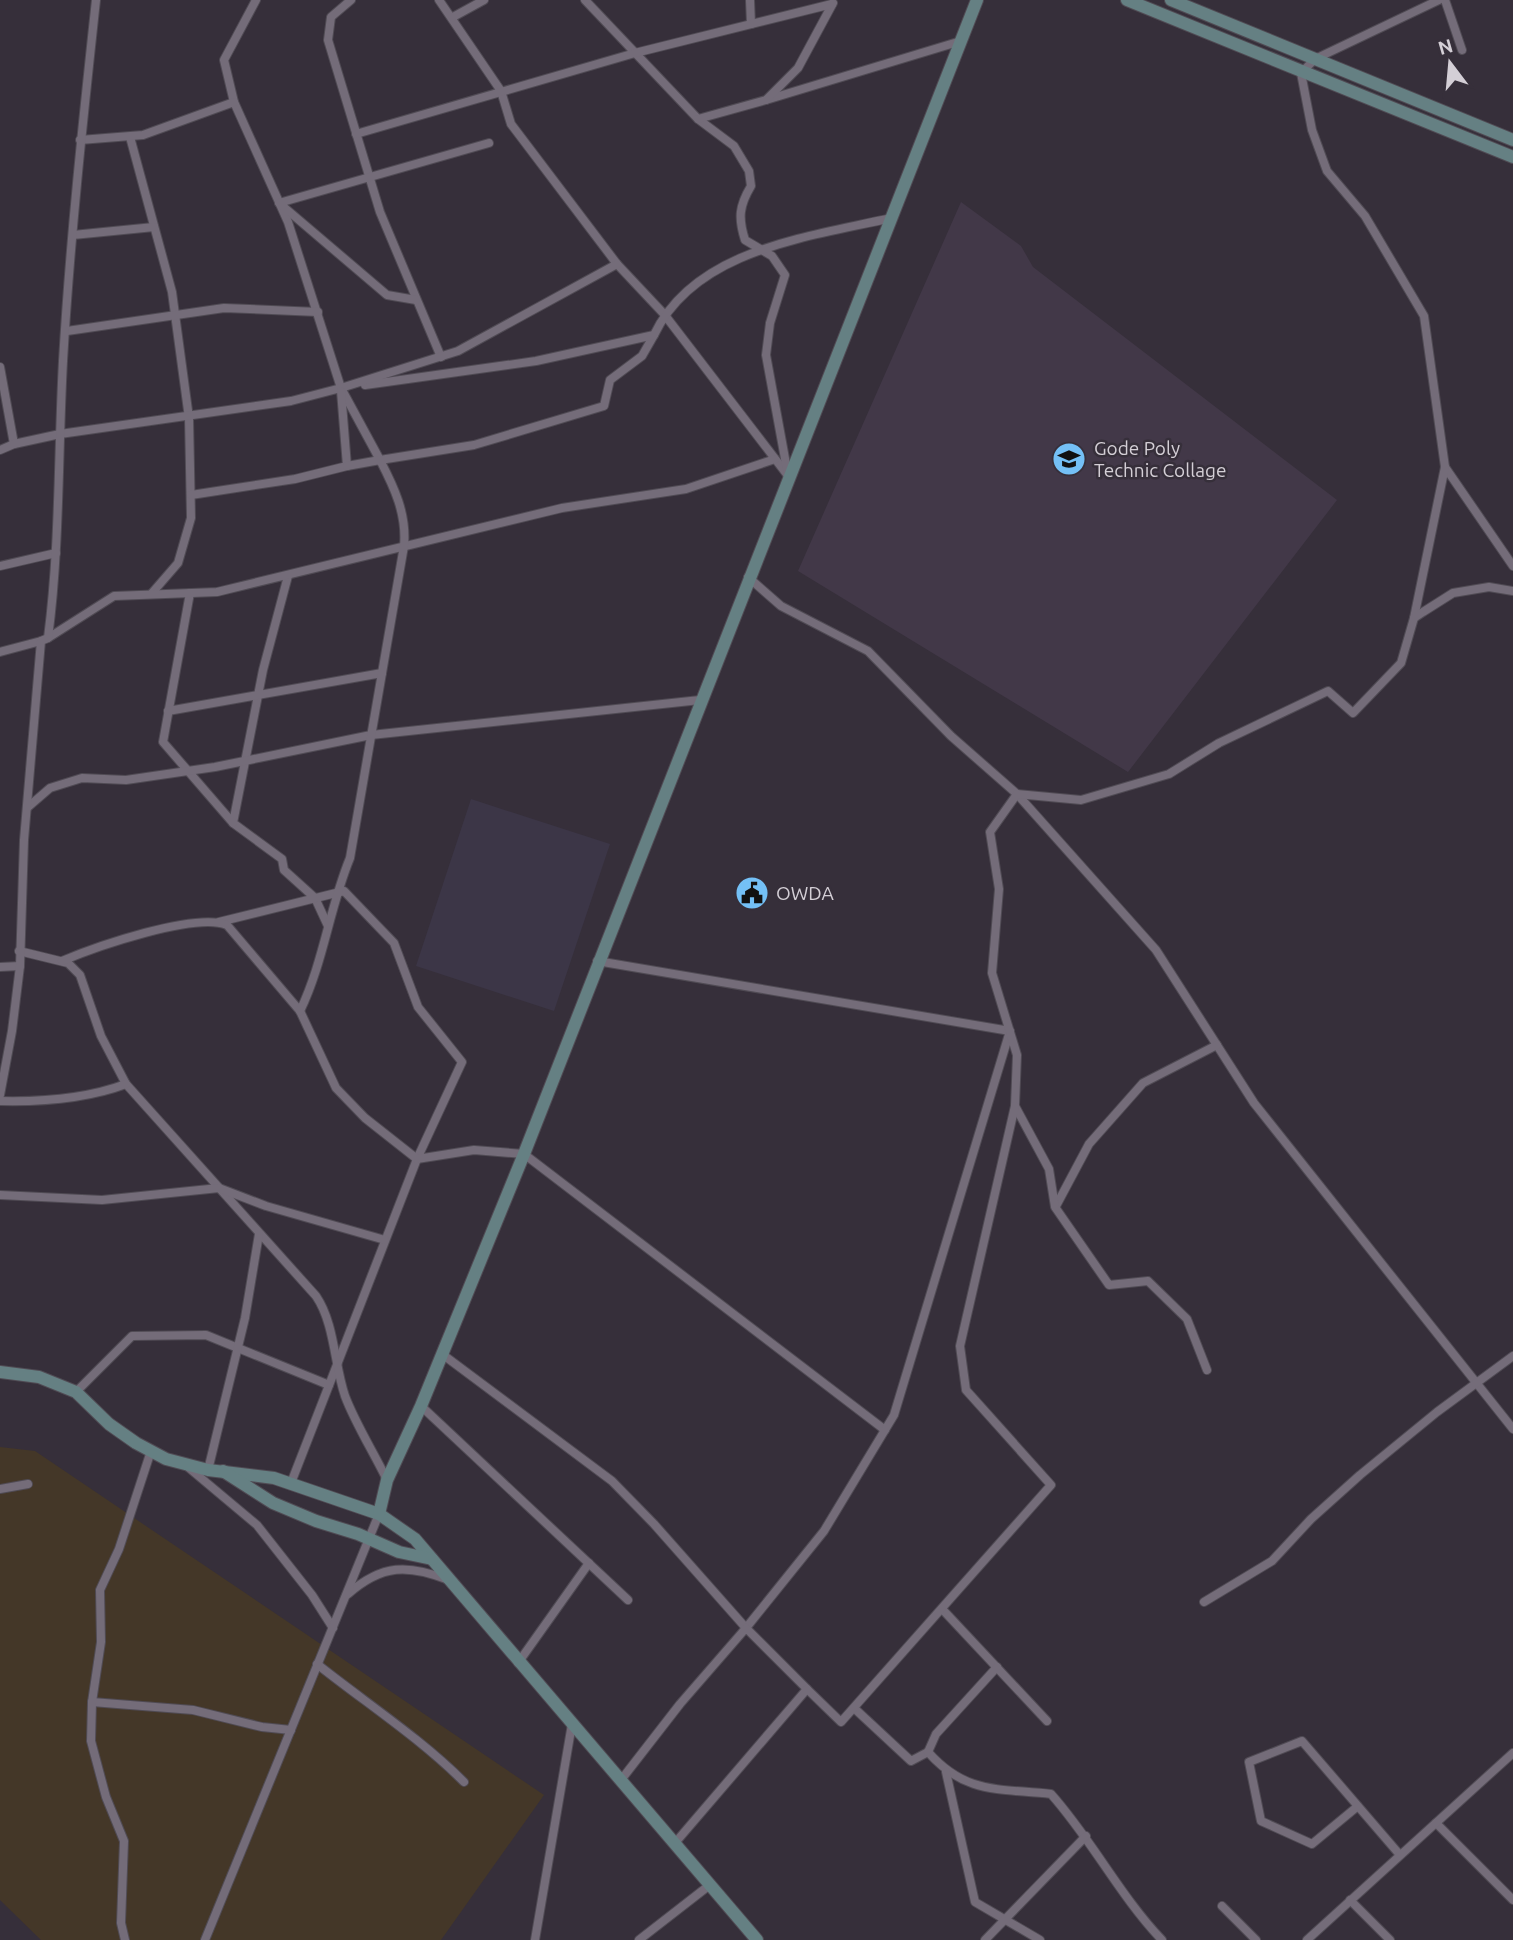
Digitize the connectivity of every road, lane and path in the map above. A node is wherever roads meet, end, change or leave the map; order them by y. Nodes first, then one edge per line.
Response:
1 (96, 0) edge
2 (256, 0) edge
3 (351, 0) edge
4 (439, 0) edge
5 (484, 0) edge
6 (585, 0) edge
7 (750, 0) edge
8 (977, 0) edge
9 (1126, 0) edge
10 (1171, 0) edge
11 (1438, 0) edge
12 (1445, 0) edge
13 (833, 2) edge
14 (1200, 6) edge
15 (453, 17) junction
16 (751, 24) junction
17 (961, 41) junction
18 (1462, 50) dead end
19 (635, 53) junction
20 (1315, 59) junction
21 (1301, 73) junction
22 (501, 91) junction
23 (766, 100) junction
24 (234, 102) junction
25 (698, 118) junction
26 (356, 134) junction
27 (130, 137) junction
28 (80, 139) junction
29 (1513, 140) edge
30 (489, 143) dead end
31 (1513, 157) edge
32 (369, 177) junction
33 (279, 203) junction
34 (891, 218) junction
35 (154, 227) junction
36 (73, 235) junction
37 (758, 249) junction
38 (617, 264) junction
39 (416, 300) junction
40 (318, 312) junction
41 (175, 313) junction
42 (664, 314) junction
43 (67, 331) junction
44 (654, 335) junction
45 (441, 357) junction
46 (0, 367) edge
47 (341, 388) junction
48 (189, 418) junction
49 (60, 434) junction
50 (14, 444) junction
51 (0, 450) edge
52 (775, 459) junction
53 (380, 460) junction
54 (347, 466) junction
55 (1445, 467) junction
56 (789, 477) junction
57 (191, 495) junction
58 (404, 545) junction
59 (56, 553) junction
60 (0, 566) edge
61 (1513, 566) edge
62 (288, 576) junction
63 (748, 577) junction
64 (1513, 592) edge
65 (152, 593) junction
66 (190, 593) junction
67 (1414, 618) junction
68 (44, 640) junction
69 (0, 652) edge
70 (382, 673) junction
71 (258, 697) junction
72 (700, 700) junction
73 (168, 711) junction
74 (371, 736) junction
75 (245, 761) junction
76 (189, 771) junction
77 (1017, 794) junction
78 (28, 807) junction
79 (233, 823) junction
80 (336, 893) junction
81 (315, 898) junction
82 (219, 922) junction
83 (328, 926) junction
84 (19, 951) junction
85 (62, 961) junction
86 (597, 961) junction
87 (20, 966) junction
88 (0, 967) edge
89 (300, 1011) junction
90 (1010, 1031) junction
91 (1217, 1045) junction
92 (126, 1084) junction
93 (0, 1095) edge
94 (0, 1101) edge
95 (1015, 1106) junction
96 (524, 1154) junction
97 (417, 1159) junction
98 (219, 1188) junction
99 (0, 1195) edge
100 (1055, 1207) junction
101 (259, 1234) junction
102 (385, 1240) junction
103 (238, 1348) junction
104 (442, 1354) junction
105 (1513, 1356) edge
106 (336, 1366) junction
107 (1207, 1370) dead end
108 (0, 1372) edge
109 (1475, 1384) junction
110 (329, 1385) junction
111 (76, 1392) junction
112 (421, 1406) junction
113 (1513, 1429) edge
114 (885, 1430) junction
115 (150, 1451) junction
116 (187, 1466) junction
117 (208, 1470) junction
118 (223, 1471) junction
119 (387, 1480) junction
120 (291, 1483) junction
121 (27, 1484) dead end
122 (0, 1489) edge
123 (379, 1514) junction
124 (369, 1539) junction
125 (432, 1559) junction
126 (589, 1563) junction
127 (452, 1581) junction
128 (346, 1596) junction
129 (628, 1600) dead end
130 (1204, 1602) dead end
131 (943, 1609) junction
132 (333, 1628) junction
133 (746, 1628) junction
134 (518, 1663) junction
135 (317, 1664) junction
136 (997, 1667) junction
137 (807, 1689) junction
138 (92, 1702) junction
139 (854, 1708) junction
140 (1047, 1720) dead end
141 (572, 1724) junction
142 (291, 1730) junction
143 (928, 1752) junction
144 (1513, 1753) edge
145 (946, 1772) junction
146 (621, 1780) junction
147 (464, 1782) dead end
148 (1358, 1806) junction
149 (1436, 1823) junction
150 (1086, 1836) junction
151 (676, 1843) junction
152 (1400, 1855) junction
153 (711, 1884) junction
154 (1512, 1897) edge
155 (1350, 1900) junction
156 (1222, 1906) dead end
157 (1003, 1919) junction
158 (752, 1938) edge
159 (125, 1940) edge
160 (205, 1940) edge
161 (534, 1940) edge
162 (639, 1940) edge
163 (985, 1940) edge
164 (1040, 1940) edge
165 (1163, 1940) edge
166 (1256, 1940) edge
167 (1307, 1940) edge
168 (1390, 1940) edge

1 - 28 street
2 - 24 street
3 - 26 street
4 - 15 street
5 - 15 street
6 - 19 street
7 - 16 street
8 - 17 street
9 - 21 street
10 - 14 street
11 - 20 street
12 - 18 street
13 - 16 street
13 - 23 street
14 - 20 street
15 - 22 street
16 - 19 street
17 - 23 street
17 - 34 street
19 - 22 street
19 - 25 street
20 - 21 street
20 - 29 street
21 - 31 street
21 - 55 street
22 - 26 street
22 - 38 street
23 - 25 street
24 - 27 street
24 - 33 street
25 - 37 street
26 - 32 street
27 - 28 street
27 - 35 street
28 - 36 street
30 - 32 street
32 - 33 street
32 - 39 street
33 - 39 street
33 - 40 street
34 - 37 street
34 - 56 street
35 - 36 street
35 - 41 street
36 - 43 street
37 - 42 street
37 - 56 street
38 - 42 street
38 - 45 street
39 - 45 street
40 - 41 street
40 - 47 street
41 - 43 street
41 - 48 street
42 - 44 street
42 - 52 street
43 - 49 street
44 - 47 street
44 - 53 street
45 - 47 street
46 - 50 street
47 - 48 street
47 - 53 street
47 - 54 street
48 - 49 street
48 - 57 street
49 - 50 street
49 - 59 street
50 - 51 street
52 - 56 street
52 - 58 street
53 - 54 street
53 - 58 street
54 - 57 street
55 - 61 street
55 - 67 street
56 - 63 street
57 - 65 street
58 - 62 street
58 - 70 street
59 - 60 street
59 - 68 street
62 - 66 street
62 - 71 street
63 - 72 street
63 - 77 street
64 - 67 street
65 - 66 street
65 - 68 street
66 - 73 street
67 - 77 street
68 - 69 street
68 - 78 street
70 - 71 street
70 - 74 street
71 - 73 street
71 - 75 street
72 - 74 street
72 - 86 street
73 - 76 street
74 - 75 street
74 - 80 street
75 - 76 street
75 - 79 street
76 - 78 street
76 - 79 street
77 - 90 street
77 - 91 street
78 - 84 street
79 - 81 street
80 - 81 street
80 - 83 street
80 - 97 street
81 - 82 street
81 - 83 street
82 - 85 street
82 - 89 street
83 - 89 street
84 - 85 street
84 - 87 street
85 - 92 street
86 - 90 street
86 - 96 street
87 - 88 street
87 - 93 street
89 - 97 street
90 - 95 street
90 - 114 street
91 - 100 street
91 - 109 street
92 - 94 street
92 - 98 street
95 - 100 street
95 - 131 street
96 - 97 street
96 - 104 street
96 - 114 street
97 - 102 street
98 - 99 street
98 - 101 street
98 - 102 street
100 - 107 street
101 - 103 street
101 - 106 street
102 - 106 street
103 - 110 street
103 - 111 street
103 - 117 street
104 - 112 street
104 - 133 street
105 - 109 street
106 - 110 street
106 - 119 street
108 - 111 street
109 - 113 street
109 - 130 street
110 - 120 street
111 - 115 street
112 - 119 street
112 - 126 street
114 - 133 street
115 - 116 street
115 - 138 street
116 - 117 street
116 - 132 street
117 - 118 street
118 - 120 street
118 - 124 street
119 - 123 street
120 - 123 street
121 - 122 street
123 - 124 street
123 - 125 street
124 - 125 street
124 - 128 street
125 - 127 street
126 - 129 street
126 - 134 street
127 - 128 street
127 - 134 street
128 - 132 street
131 - 136 street
131 - 139 street
132 - 135 street
133 - 137 street
133 - 146 street
134 - 141 street
135 - 142 street
135 - 147 street
136 - 140 street
136 - 143 street
137 - 139 street
137 - 151 street
138 - 142 street
138 - 159 street
139 - 143 street
141 - 146 street
141 - 161 street
142 - 160 street
143 - 145 street
144 - 149 street
145 - 150 street
145 - 157 street
146 - 151 street
148 - 148 street
148 - 152 street
149 - 152 street
149 - 154 street
150 - 157 street
150 - 165 street
151 - 153 street
152 - 155 street
153 - 158 street
153 - 162 street
155 - 167 street
155 - 168 street
156 - 166 street
157 - 163 street
157 - 164 street

